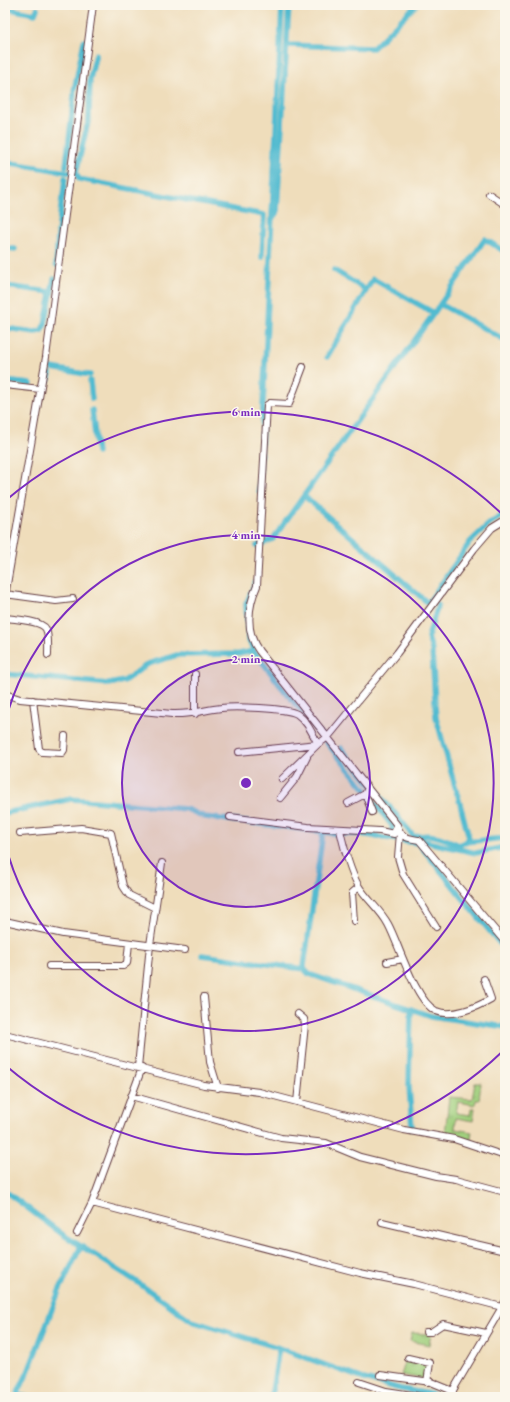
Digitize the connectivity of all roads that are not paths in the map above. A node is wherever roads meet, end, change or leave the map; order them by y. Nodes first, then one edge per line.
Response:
1 (93, 5) edge
2 (489, 194) dead end
3 (505, 202) edge
4 (303, 367) dead end
5 (5, 385) edge
6 (40, 389) junction
7 (505, 520) edge
8 (7, 573) edge
9 (5, 595) edge
10 (73, 599) dead end
11 (5, 618) edge
12 (48, 655) dead end
13 (195, 674) dead end
14 (5, 694) edge
15 (33, 700) junction
16 (195, 714) junction
17 (64, 736) dead end
18 (328, 737) junction
19 (318, 744) junction
20 (239, 752) dead end
21 (310, 752) junction
22 (282, 779) dead end
23 (367, 791) junction
24 (280, 798) dead end
25 (348, 803) dead end
26 (372, 812) dead end
27 (230, 817) dead end
28 (397, 825) junction
29 (340, 830) junction
30 (20, 833) dead end
31 (400, 833) junction
32 (162, 863) dead end
33 (359, 887) junction
34 (155, 908) junction
35 (5, 920) edge
36 (354, 921) dead end
37 (436, 927) dead end
38 (505, 942) edge
39 (129, 943) junction
40 (150, 945) junction
41 (185, 950) dead end
42 (402, 959) junction
43 (387, 962) dead end
44 (48, 966) dead end
45 (484, 979) dead end
46 (204, 997) dead end
47 (298, 1014) dead end
48 (5, 1034) edge
49 (140, 1067) junction
50 (218, 1088) junction
51 (131, 1096) junction
52 (297, 1102) junction
53 (505, 1156) edge
54 (505, 1192) edge
55 (92, 1203) junction
56 (382, 1222) dead end
57 (77, 1233) dead end
58 (505, 1251) edge
59 (504, 1304) edge
60 (426, 1332) dead end
61 (486, 1333) junction
62 (408, 1358) dead end
63 (380, 1375) dead end
64 (359, 1382) dead end
65 (427, 1382) junction
66 (453, 1391) junction
67 (425, 1397) edge
68 (449, 1397) edge

1 - 6 street
2 - 3 street
4 - 18 street
5 - 6 street
6 - 8 street
7 - 18 street
8 - 9 street
9 - 10 street
11 - 12 street
13 - 16 street
14 - 15 street
15 - 16 street
15 - 17 street
16 - 19 street
18 - 19 street
18 - 23 street
19 - 20 street
19 - 21 street
21 - 22 street
21 - 24 street
23 - 25 street
23 - 26 street
23 - 28 street
27 - 29 street
28 - 29 street
28 - 31 street
29 - 33 street
30 - 34 street
31 - 37 street
31 - 38 street
32 - 34 street
33 - 36 street
33 - 42 street
34 - 40 street
35 - 39 street
39 - 40 street
39 - 44 street
40 - 41 street
40 - 49 street
42 - 43 street
42 - 45 street
46 - 50 street
47 - 52 street
48 - 49 street
49 - 50 street
49 - 51 street
50 - 52 street
51 - 54 street
51 - 55 street
52 - 53 street
55 - 57 street
55 - 59 street
56 - 58 street
59 - 61 street
60 - 61 street
61 - 66 street
62 - 65 street
63 - 65 street
64 - 67 street
65 - 66 street
66 - 68 street

